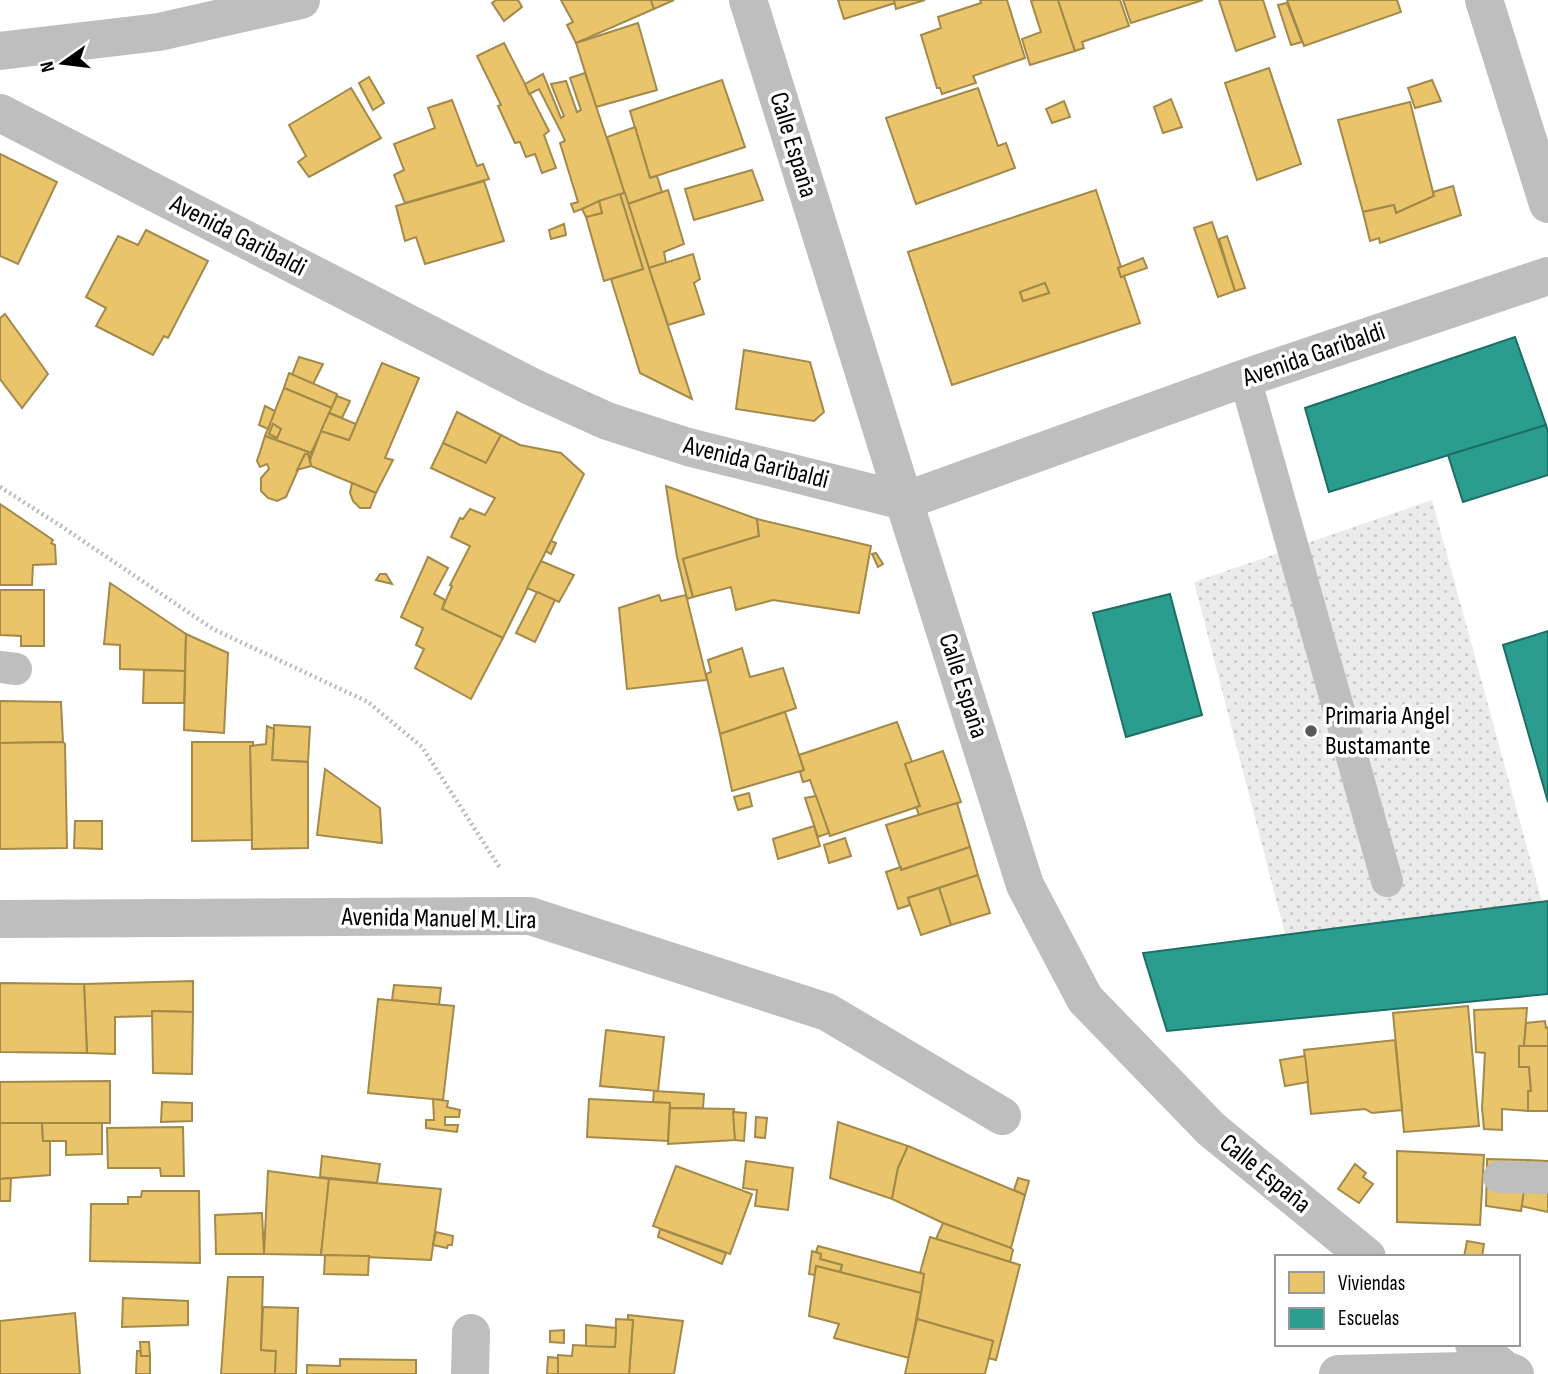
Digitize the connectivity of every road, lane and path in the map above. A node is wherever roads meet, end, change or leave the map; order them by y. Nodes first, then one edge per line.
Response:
1 (301, 0) edge
2 (748, 0) edge
3 (1484, 0) edge
4 (0, 51) edge
5 (0, 113) edge
6 (1548, 204) edge
7 (1548, 276) edge
8 (1245, 377) junction
9 (0, 487) edge
10 (904, 501) junction
11 (1387, 881) dead end
12 (530, 916) junction
13 (0, 919) edge
14 (1002, 1116) dead end
15 (1499, 1177) dead end
16 (1548, 1178) edge
17 (1365, 1255) edge
18 (471, 1333) dead end
19 (1477, 1346) edge
20 (1510, 1372) edge
21 (470, 1374) edge
22 (1338, 1374) edge

1 - 4 street
2 - 10 street, Calle España
3 - 6 street
5 - 10 street, Avenida Garibaldi
7 - 8 street, Avenida Garibaldi
8 - 10 street, Avenida Garibaldi
8 - 11 lane
9 - 12 path
10 - 17 street, Calle España
12 - 13 street, Avenida Manuel M. Lira
12 - 14 street, Avenida Manuel M. Lira
15 - 16 lane
18 - 21 street
19 - 20 street
20 - 22 street

